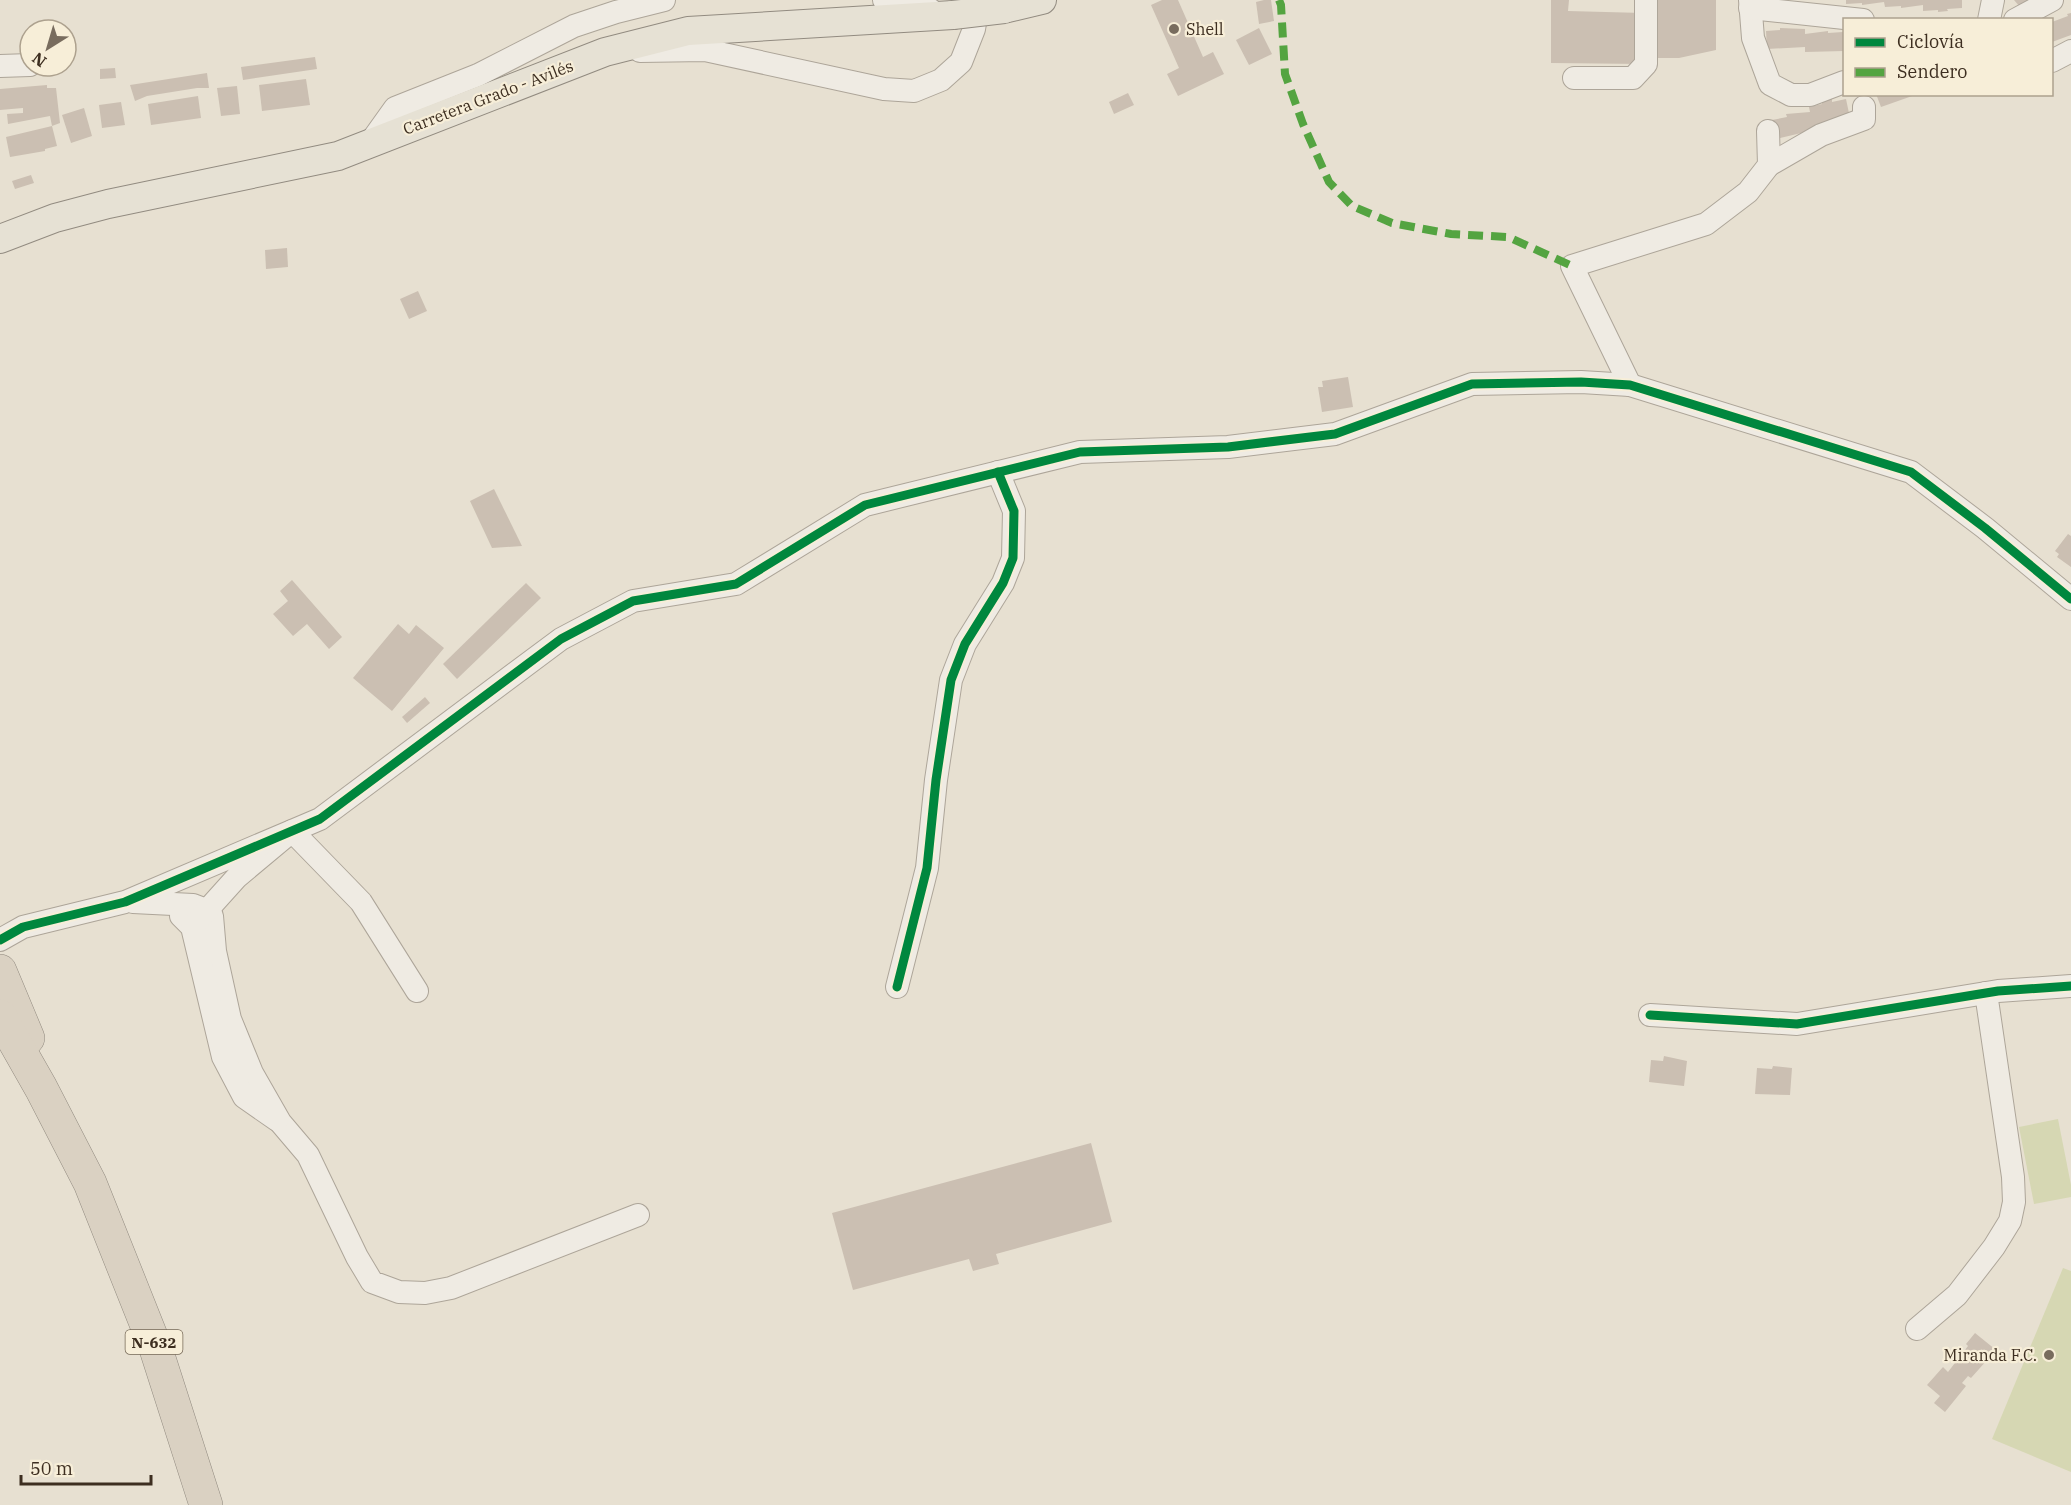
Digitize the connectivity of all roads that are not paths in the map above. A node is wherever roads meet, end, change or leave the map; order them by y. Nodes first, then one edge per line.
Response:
1 (664, 0) edge
2 (884, 0) edge
3 (1042, 0) edge
4 (1646, 0) edge
5 (1993, 0) edge
6 (2052, 0) edge
7 (1750, 4) edge
8 (978, 5) edge
9 (1849, 18) edge
10 (1989, 18) edge
11 (2019, 18) edge
12 (752, 26) junction
13 (2071, 51) edge
14 (605, 52) junction
15 (2053, 60) edge
16 (764, 61) junction
17 (18, 65) edge
18 (0, 66) edge
19 (1574, 78) dead end
20 (1843, 83) edge
21 (1864, 106) dead end
22 (1768, 131) dead end
23 (370, 143) junction
24 (1769, 165) junction
25 (32, 227) junction
26 (0, 239) edge
27 (0, 255) edge
28 (1630, 385) junction
29 (999, 472) junction
30 (2071, 599) edge
31 (292, 831) junction
32 (125, 902) junction
33 (199, 918) junction
34 (0, 940) edge
35 (0, 971) edge
36 (2071, 986) edge
37 (897, 987) dead end
38 (417, 991) dead end
39 (1986, 993) junction
40 (1650, 1015) dead end
41 (0, 1016) edge
42 (0, 1022) edge
43 (41, 1088) junction
44 (90, 1183) junction
45 (638, 1215) dead end
46 (1917, 1329) dead end
47 (206, 1505) edge

1 - 23 street
2 - 8 street
3 - 8 main road, Carretera Grado - Avilés
4 - 19 street
5 - 10 street
6 - 11 street
7 - 9 street
7 - 20 street
8 - 12 main road, Carretera Grado - Avilés
8 - 16 street
12 - 14 main road, Carretera Grado - Avilés
12 - 16 street
13 - 15 street
14 - 16 street
14 - 23 main road, Carretera Grado - Avilés
17 - 18 street
21 - 24 street
22 - 24 street
23 - 25 main road, Carretera Grado - Avilés
24 - 28 street
25 - 26 main road, Carretera Grado - Avilés
25 - 27 main road
28 - 29 street
28 - 30 street
29 - 31 street
29 - 37 street
31 - 32 street
31 - 33 street
31 - 38 street
32 - 33 street
32 - 34 street
33 - 45 street
35 - 44 highway
36 - 39 street
39 - 40 street
39 - 46 street
41 - 43 highway, N-632
42 - 43 highway
43 - 44 highway, N-632
44 - 47 highway, N-632

